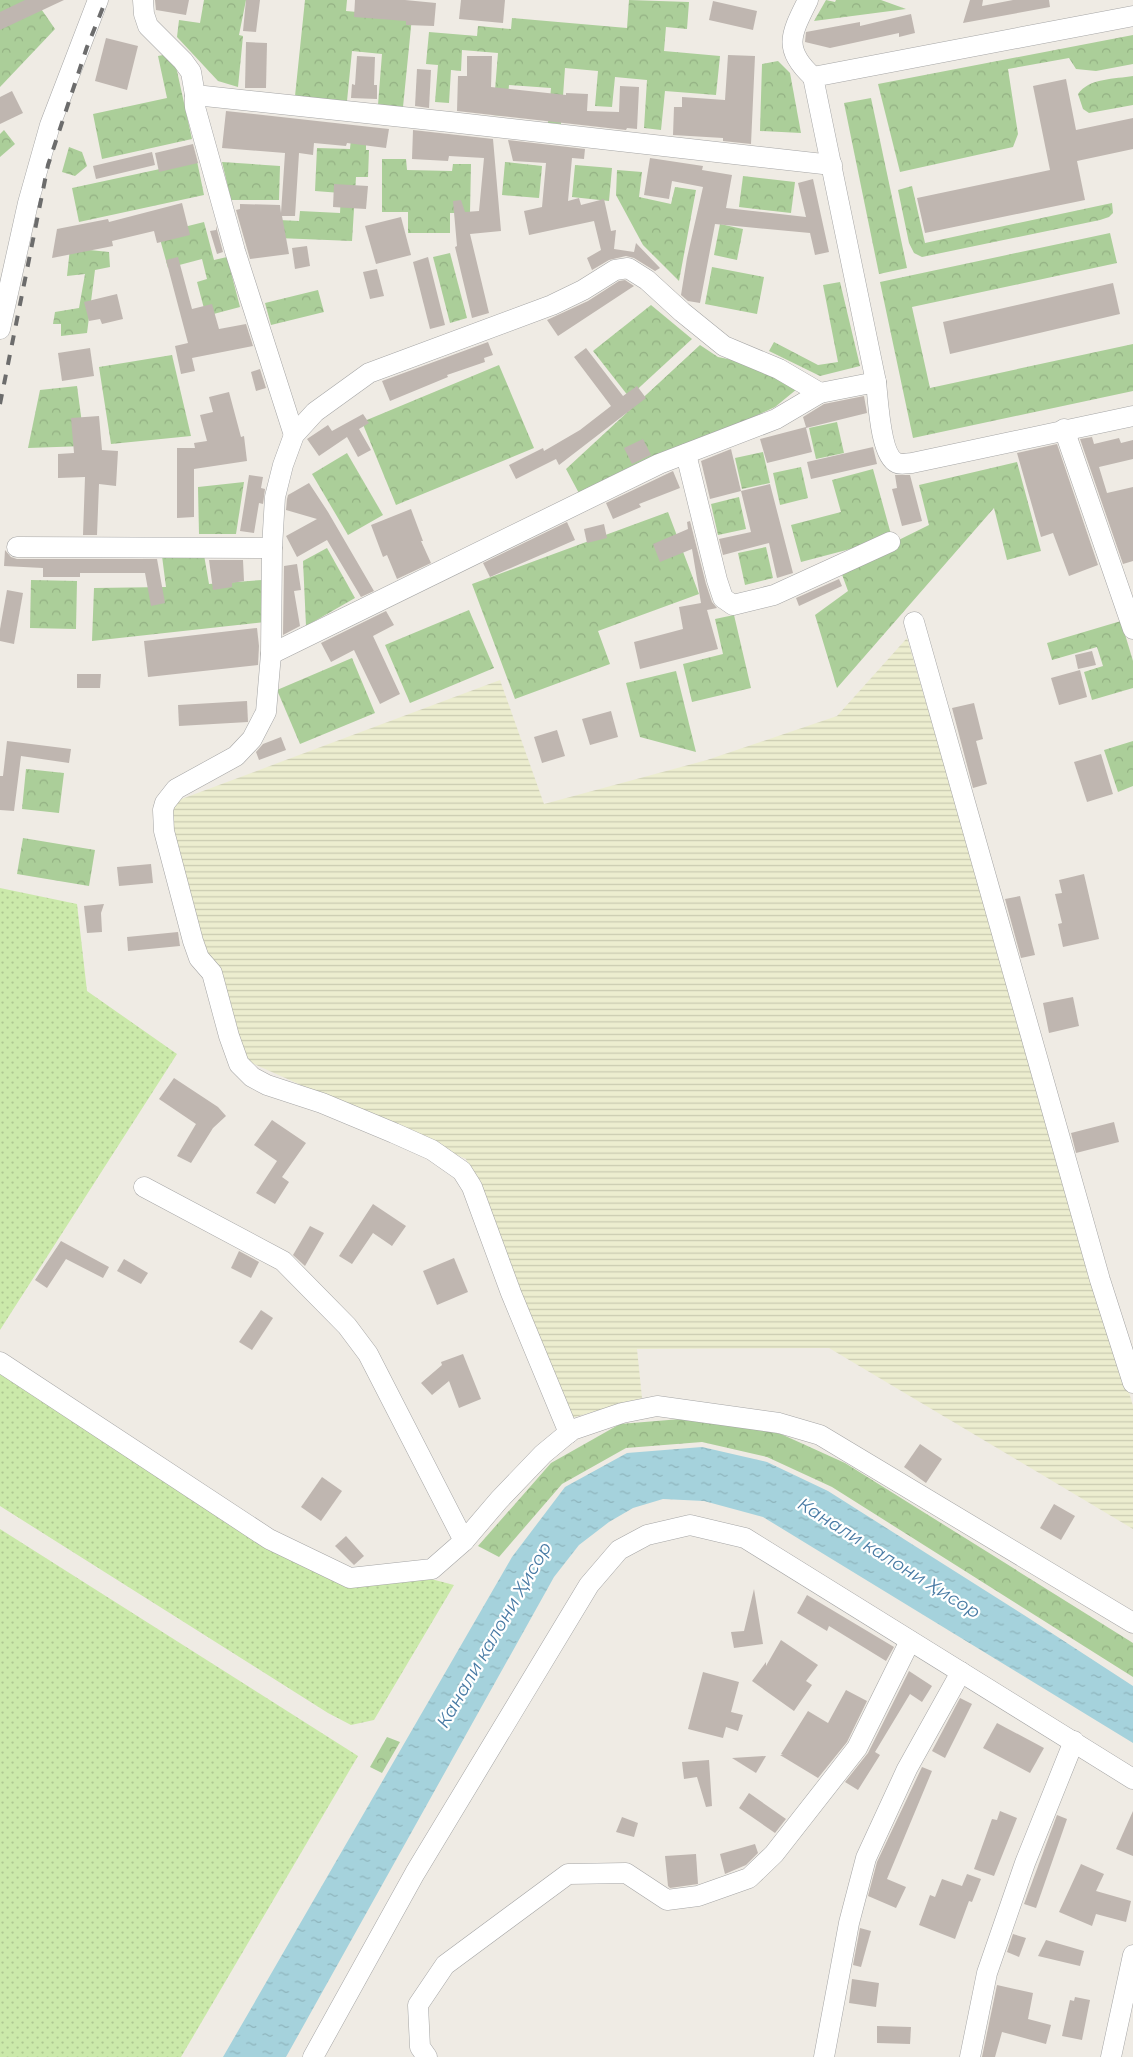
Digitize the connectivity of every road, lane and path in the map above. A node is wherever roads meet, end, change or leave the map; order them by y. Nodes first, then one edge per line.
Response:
1 (98, 0) edge
2 (143, 0) edge
3 (808, 0) edge
4 (1133, 16) edge
5 (813, 77) junction
6 (195, 96) junction
7 (832, 165) junction
8 (0, 330) edge
9 (876, 382) junction
10 (820, 394) junction
11 (1133, 416) edge
12 (1064, 429) junction
13 (294, 435) junction
14 (686, 454) junction
15 (890, 542) dead end
16 (17, 547) dead end
17 (272, 548) junction
18 (914, 622) dead end
19 (1133, 629) edge
20 (271, 654) junction
21 (144, 1187) dead end
22 (0, 1362) edge
23 (1133, 1383) edge
24 (569, 1433) junction
25 (464, 1541) junction
26 (1133, 1623) edge
27 (910, 1641) junction
28 (961, 1672) junction
29 (1074, 1741) junction
30 (1133, 1779) edge
31 (1133, 1955) edge
32 (313, 2057) edge
33 (427, 2057) edge
34 (824, 2057) edge
35 (970, 2057) edge
36 (1111, 2057) edge

1 - 8 street
2 - 6 street
3 - 5 street
4 - 5 street
5 - 7 street
6 - 7 street
6 - 13 street
7 - 9 street
9 - 10 street
9 - 12 street
10 - 13 street
10 - 14 street
11 - 12 street
12 - 19 street
13 - 17 street
14 - 15 street
14 - 20 street
16 - 17 street
17 - 20 street
18 - 23 street
20 - 24 street
21 - 25 street
22 - 25 street
24 - 25 street
24 - 26 street
27 - 28 street
27 - 32 street
27 - 33 street
28 - 29 street
28 - 34 street
29 - 30 street
29 - 35 street
31 - 36 street

